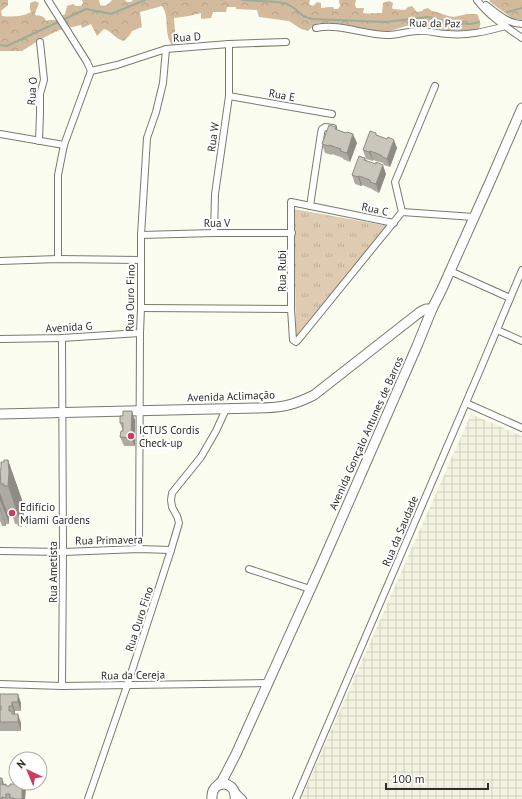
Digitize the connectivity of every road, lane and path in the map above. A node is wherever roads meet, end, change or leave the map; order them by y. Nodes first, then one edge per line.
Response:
1 (48, 0) edge
2 (478, 0) edge
3 (522, 24) edge
4 (506, 26) junction
5 (316, 28) dead end
6 (522, 38) edge
7 (40, 42) dead end
8 (286, 42) dead end
9 (229, 44) junction
10 (166, 49) junction
11 (91, 71) junction
12 (435, 86) dead end
13 (229, 96) junction
14 (522, 108) edge
15 (332, 114) dead end
16 (333, 128) edge
17 (0, 134) edge
18 (39, 141) junction
19 (64, 145) junction
20 (291, 202) joint
21 (310, 206) junction
22 (402, 212) junction
23 (474, 217) junction
24 (394, 223) junction
25 (214, 233) junction
26 (292, 233) junction
27 (141, 234) junction
28 (58, 259) junction
29 (141, 260) junction
30 (0, 261) edge
31 (522, 270) edge
32 (450, 271) junction
33 (510, 298) junction
34 (141, 308) junction
35 (291, 309) junction
36 (432, 309) junction
37 (497, 330) junction
38 (140, 333) junction
39 (62, 338) junction
40 (0, 339) edge
41 (522, 341) edge
42 (466, 403) junction
43 (226, 409) junction
44 (139, 411) junction
45 (62, 413) junction
46 (0, 414) edge
47 (522, 428) edge
48 (139, 549) junction
49 (171, 550) junction
50 (0, 551) edge
51 (63, 552) junction
52 (249, 569) dead end
53 (310, 589) junction
54 (0, 684) edge
55 (267, 684) junction
56 (62, 686) junction
57 (128, 686) junction
58 (229, 767) junction
59 (218, 785) junction
60 (234, 792) edge
61 (211, 797) edge
62 (88, 799) edge
63 (243, 799) edge
64 (296, 799) edge

1 - 11 street
2 - 3 street
2 - 4 street
4 - 5 street, Rua da Paz
4 - 6 street
7 - 18 street, Rua O
8 - 9 street, Rua D
9 - 10 street, Rua D
9 - 13 street, Rua W
10 - 11 street, Rua D
10 - 27 street, Rua Ouro Fino
11 - 19 street
12 - 22 street
13 - 15 street, Rua E
13 - 25 street, Rua W
14 - 23 main road, Avenida Gonçalo Antunes de Barros
16 - 21 street
17 - 18 street
18 - 19 street
19 - 28 street
20 - 21 street, Rua C
20 - 26 street, Rua Rubi
21 - 24 street, Rua C
22 - 23 street, Rua C
22 - 24 street, Rua C
23 - 32 main road, Avenida Gonçalo Antunes de Barros
24 - 35 street, Rua Rubi
25 - 26 street, Rua V
25 - 27 street, Rua V
26 - 35 street, Rua Rubi
27 - 29 street, Rua Ouro Fino
28 - 29 street
28 - 30 street
29 - 34 street, Rua Ouro Fino
31 - 33 street, Rua da Saudade
32 - 33 street
32 - 36 main road, Avenida Gonçalo Antunes de Barros
33 - 37 street, Rua da Saudade
34 - 35 street
34 - 38 street, Rua Ouro Fino
36 - 43 main road, Avenida Aclimação
36 - 53 main road, Avenida Gonçalo Antunes de Barros
37 - 41 street
37 - 42 street, Rua da Saudade
38 - 39 street, Avenida G
38 - 44 street, Rua Ouro Fino
39 - 40 street, Avenida G
39 - 45 street, Rua Ametista
42 - 47 street
42 - 64 street, Rua da Saudade
43 - 44 main road, Avenida Aclimação
43 - 49 street, Rua Ouro Fino
44 - 45 main road, Avenida Aclimação
44 - 48 street, Rua Ouro Fino
45 - 46 main road, Avenida Aclimação
45 - 51 street, Rua Ametista
48 - 49 street, Rua Primavera
48 - 51 street, Rua Primavera
49 - 57 street, Rua Ouro Fino
50 - 51 street, Rua Primavera
51 - 56 street, Rua Ametista
52 - 53 street
53 - 55 main road, Avenida Gonçalo Antunes de Barros
54 - 56 street, Rua da Cereja
55 - 57 street, Rua da Cereja
55 - 58 main road, Avenida Gonçalo Antunes de Barros
56 - 57 street, Rua da Cereja
57 - 62 street, Rua Ouro Fino
58 - 59 main road, Avenida Gonçalo Antunes de Barros
58 - 60 main road
59 - 60 main road
59 - 61 main road, Avenida Gonçalo Antunes de Barros
60 - 63 street

